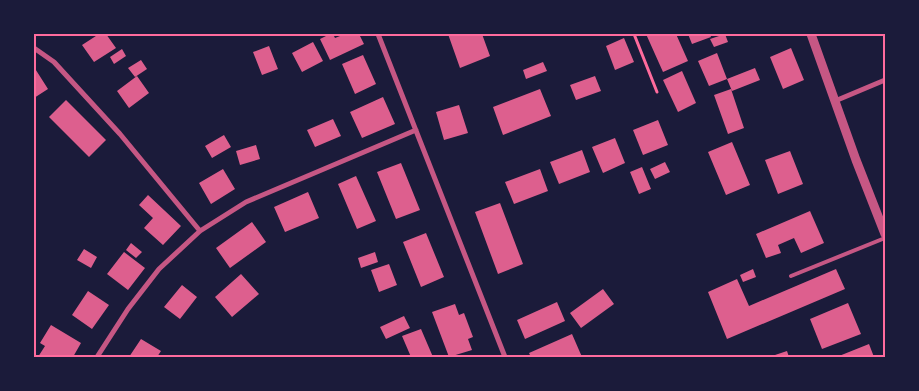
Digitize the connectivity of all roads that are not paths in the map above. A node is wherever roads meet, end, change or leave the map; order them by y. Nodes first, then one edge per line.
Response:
1 (378, 34) edge
2 (811, 34) edge
3 (34, 48) edge
4 (885, 80) edge
5 (835, 101) junction
6 (416, 130) junction
7 (200, 231) junction
8 (885, 236) edge
9 (791, 276) dead end
10 (97, 357) edge
11 (505, 357) edge

1 - 6 street
2 - 5 street
3 - 7 street
4 - 5 street
5 - 8 street
6 - 7 street
6 - 11 street
7 - 10 street
8 - 9 lane

